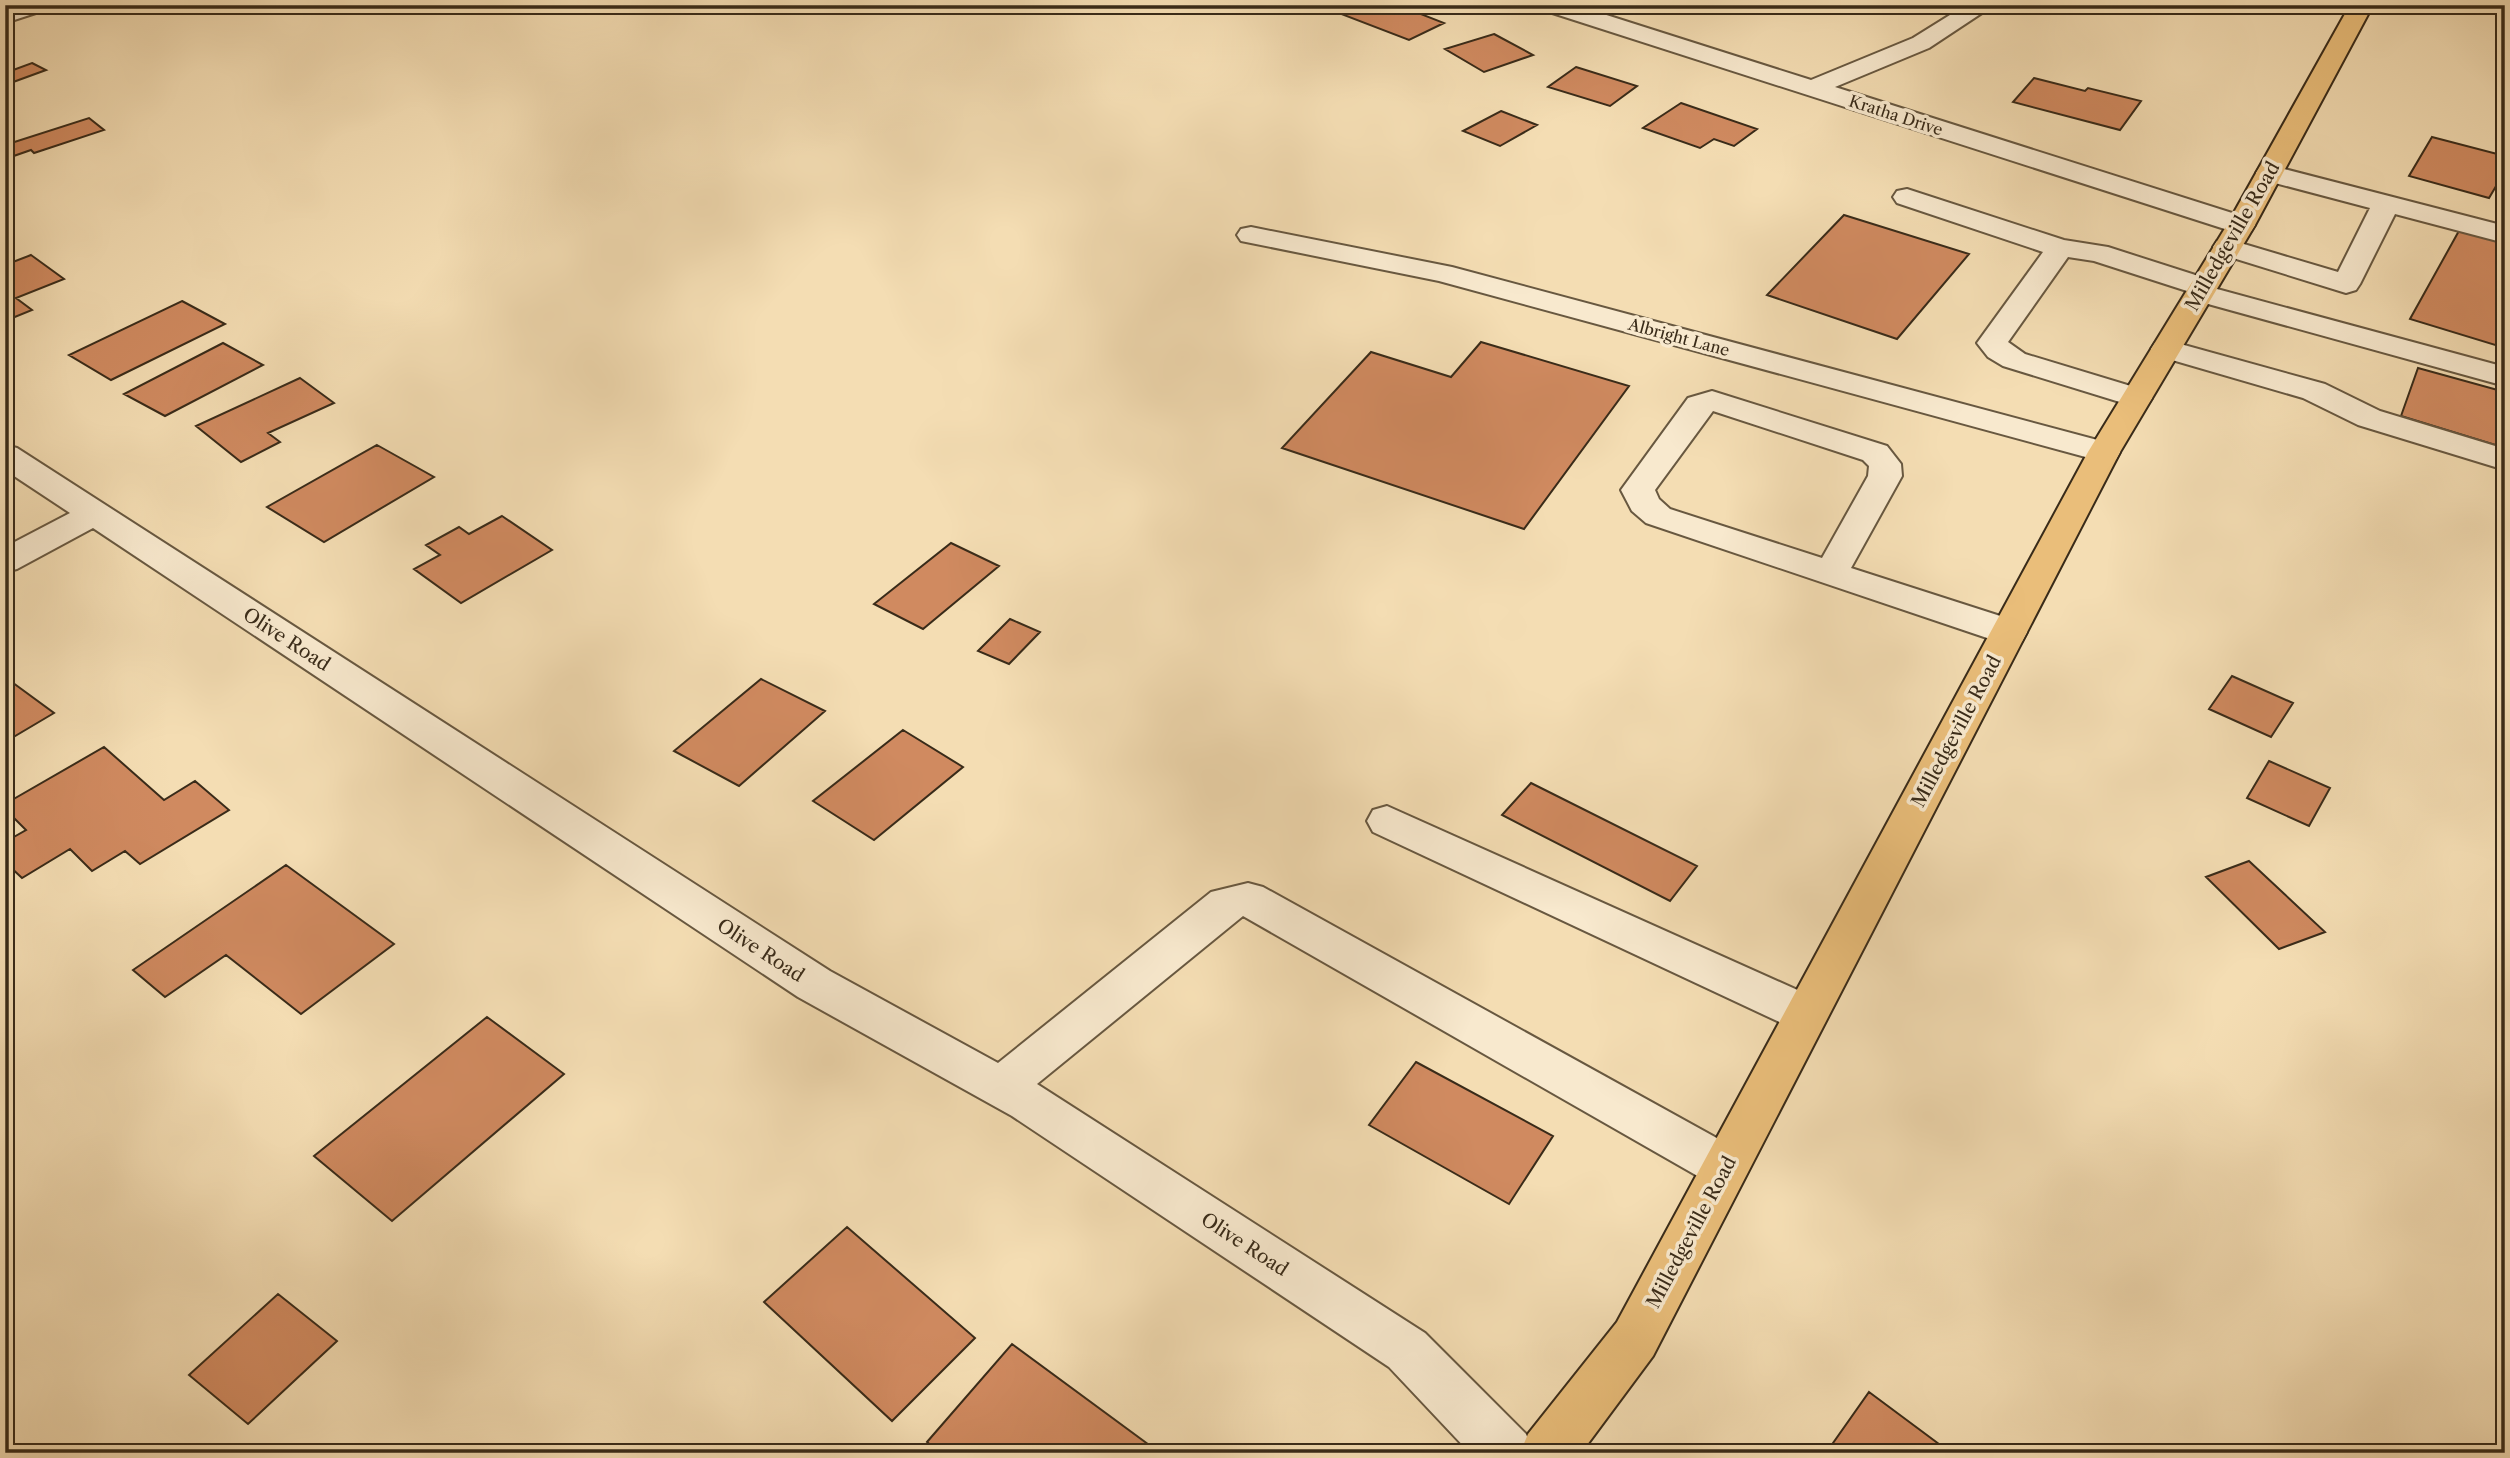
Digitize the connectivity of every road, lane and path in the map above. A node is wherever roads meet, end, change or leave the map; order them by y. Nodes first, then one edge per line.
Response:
1 (37, 5) edge
2 (1552, 5) edge
3 (1983, 5) edge
4 (2362, 5) edge
5 (5, 16) edge
6 (1812, 88) junction
7 (2269, 173) junction
8 (1907, 197) dead end
9 (2386, 204) junction
10 (1251, 235) dead end
11 (2505, 235) edge
12 (2234, 236) junction
13 (2060, 248) junction
14 (2202, 290) junction
15 (2166, 349) junction
16 (2505, 377) edge
17 (2136, 398) junction
18 (2104, 452) junction
19 (5, 455) edge
20 (2505, 460) edge
21 (94, 514) junction
22 (5, 561) edge
23 (1831, 573) junction
24 (2009, 632) junction
25 (1387, 821) dead end
26 (1806, 1014) junction
27 (1001, 1087) junction
28 (1725, 1167) junction
29 (1507, 1453) edge
30 (1547, 1453) edge

1 - 5 street
2 - 6 street, Kratha Drive
3 - 6 street
4 - 7 main road, Milledgeville Road
6 - 12 street, Kratha Drive
7 - 9 street
7 - 12 main road, Milledgeville Road
8 - 13 street
9 - 11 street
9 - 12 street, Kratha Drive
10 - 18 street, Albright Lane
12 - 14 main road, Milledgeville Road
13 - 14 street
13 - 17 street
14 - 15 main road, Milledgeville Road
14 - 16 street
15 - 17 main road, Milledgeville Road
15 - 20 street
17 - 18 main road, Milledgeville Road
18 - 24 main road, Milledgeville Road
19 - 21 street, Olive Road
21 - 22 street
21 - 27 street, Olive Road
23 - 23 street
23 - 24 street
24 - 26 main road, Milledgeville Road
25 - 26 street
26 - 28 main road, Milledgeville Road
27 - 28 street
27 - 29 street, Olive Road
28 - 30 main road, Milledgeville Road

